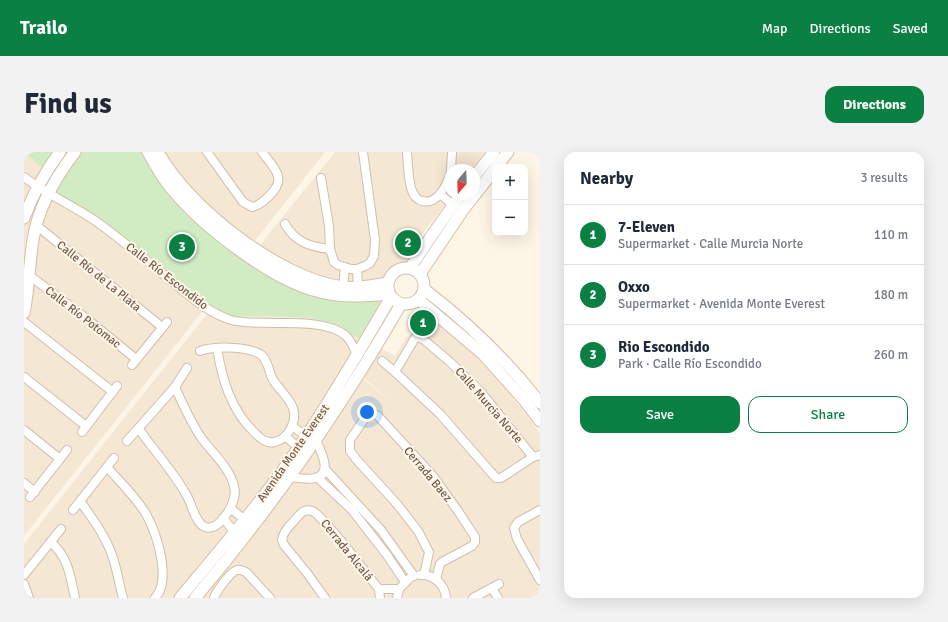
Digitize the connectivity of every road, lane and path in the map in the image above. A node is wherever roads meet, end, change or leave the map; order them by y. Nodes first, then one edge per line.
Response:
1 (60, 152) edge
2 (75, 152) edge
3 (148, 152) edge
4 (158, 152) edge
5 (207, 152) edge
6 (262, 152) edge
7 (363, 152) edge
8 (407, 152) edge
9 (452, 152) edge
10 (508, 152) edge
11 (492, 154) edge
12 (451, 164) edge
13 (496, 164) edge
14 (499, 164) edge
15 (480, 169) edge
16 (492, 173) edge
17 (24, 177) edge
18 (321, 178) dead end
19 (37, 187) junction
20 (444, 187) edge
21 (48, 193) junction
22 (451, 200) edge
23 (457, 200) edge
24 (453, 205) junction
25 (24, 218) edge
26 (285, 224) dead end
27 (36, 225) junction
28 (220, 230) junction
29 (330, 250) junction
30 (255, 254) junction
31 (351, 268) junction
32 (410, 268) junction
33 (420, 274) junction
34 (27, 275) edge
35 (343, 287) junction
36 (358, 287) junction
37 (424, 289) junction
38 (389, 291) junction
39 (419, 300) junction
40 (401, 304) junction
41 (24, 313) edge
42 (24, 322) edge
43 (217, 348) junction
44 (200, 351) dead end
45 (357, 355) junction
46 (382, 361) dead end
47 (134, 362) joint
48 (187, 368) dead end
49 (395, 372) junction
50 (24, 377) edge
51 (175, 387) junction
52 (540, 403) edge
53 (540, 421) edge
54 (292, 426) junction
55 (139, 429) junction
56 (24, 430) edge
57 (285, 436) junction
58 (311, 438) junction
59 (127, 441) dead end
60 (67, 450) dead end
61 (302, 451) junction
62 (537, 456) edge
63 (114, 458) dead end
64 (60, 459) junction
65 (107, 467) junction
66 (325, 469) junction
67 (290, 477) junction
68 (318, 478) junction
69 (24, 483) edge
70 (275, 490) junction
71 (80, 501) junction
72 (230, 508) junction
73 (72, 510) dead end
74 (540, 510) edge
75 (223, 518) junction
76 (245, 520) junction
77 (61, 529) dead end
78 (235, 533) junction
79 (51, 542) junction
80 (203, 571) junction
81 (24, 575) edge
82 (424, 575) junction
83 (414, 576) junction
84 (212, 579) junction
85 (436, 579) junction
86 (540, 580) edge
87 (405, 582) junction
88 (24, 584) edge
89 (399, 589) junction
90 (379, 594) edge
91 (159, 596) edge
92 (29, 598) edge
93 (75, 598) edge
94 (123, 598) edge
95 (180, 598) edge
96 (195, 598) edge
97 (214, 598) edge
98 (270, 598) edge
99 (325, 598) edge
100 (398, 598) edge
101 (446, 598) edge
102 (473, 598) edge
103 (498, 598) edge

1 - 19 street
2 - 21 street
3 - 28 street
4 - 28 street
5 - 6 street
7 - 31 street
8 - 20 street
9 - 12 street
10 - 14 street
11 - 13 street
11 - 15 street
16 - 33 street
17 - 19 street, Calle Río Escondido
18 - 29 street
19 - 21 street, Calle Río Escondido
19 - 25 street
21 - 27 street
21 - 45 street, Calle Río Escondido
22 - 24 street
23 - 24 street
24 - 32 street
26 - 29 street
27 - 34 street
27 - 47 street, Calle Río de La Plata
28 - 30 street
29 - 31 street
30 - 35 street
30 - 38 street
31 - 35 street
31 - 36 street
32 - 33 street
32 - 38 street
33 - 37 street
34 - 41 street
34 - 47 street, Calle Río Potomac
35 - 36 street
36 - 38 street
37 - 39 street
37 - 52 street
38 - 40 street
38 - 45 street, Avenida Monte Everest
39 - 40 street
39 - 53 street
40 - 58 street, Avenida Monte Everest
42 - 50 street
43 - 44 street
43 - 54 street
43 - 57 street
45 - 58 street, Avenida Monte Everest
46 - 49 street, Calle Murcia Norte
48 - 51 street
49 - 62 street, Calle Murcia Norte
49 - 62 street, Calle Murcia Norte
51 - 55 street
51 - 72 street
54 - 57 street
54 - 58 street
55 - 59 street
55 - 75 street
56 - 64 street
57 - 61 street
58 - 61 street, Avenida Monte Everest
58 - 66 street
60 - 64 street
61 - 67 street, Avenida Monte Everest
61 - 70 street, Avenida Monte Everest
63 - 65 street
64 - 69 street
65 - 71 street
65 - 91 street
66 - 68 street
66 - 83 street
67 - 68 street
67 - 70 street, Avenida Monte Everest
68 - 87 street
70 - 76 street, Avenida Monte Everest
70 - 84 street, Avenida Monte Everest
71 - 73 street
71 - 94 street
72 - 75 street
72 - 76 street
74 - 86 street
75 - 78 street
76 - 78 street, Avenida Monte Everest
77 - 79 street
78 - 80 street, Avenida Monte Everest
79 - 81 street
79 - 93 street
80 - 84 street
80 - 95 street, Avenida Monte Everest
82 - 83 street
82 - 85 street
82 - 85 street, Cerrada Baez
83 - 87 street
84 - 96 street, Avenida Monte Everest
85 - 101 street
87 - 89 street
88 - 92 street
89 - 90 street, Cerrada Alcalá
89 - 100 street
90 - 99 street, Cerrada Alcalá
97 - 98 street
102 - 103 street

